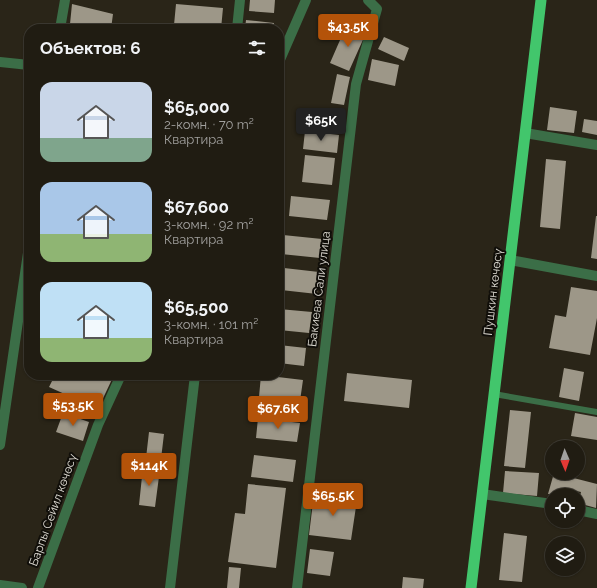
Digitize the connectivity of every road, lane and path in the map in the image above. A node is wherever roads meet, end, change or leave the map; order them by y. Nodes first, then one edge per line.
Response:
1 (64, 0) edge
2 (240, 0) edge
3 (306, 0) edge
4 (368, 0) edge
5 (541, 0) edge
6 (61, 24) edge
7 (238, 24) edge
8 (284, 51) edge
9 (0, 62) edge
10 (24, 64) edge
11 (526, 133) junction
12 (597, 145) edge
13 (510, 260) junction
14 (597, 276) edge
15 (24, 280) edge
16 (119, 380) edge
17 (194, 380) edge
18 (494, 394) junction
19 (597, 412) edge
20 (0, 445) edge
21 (482, 494) junction
22 (545, 503) edge
23 (585, 511) edge
24 (597, 514) edge
25 (0, 585) edge
26 (22, 588) edge
27 (38, 588) edge
28 (170, 588) edge
29 (298, 588) edge
30 (471, 588) edge

1 - 6 street
2 - 7 street
3 - 8 street
4 - 29 street, Бакиева Сали улица
5 - 11 highway, Пушкин көчөсү
9 - 10 street
11 - 12 street
11 - 13 highway, Пушкин көчөсү
13 - 14 street
13 - 18 highway, Пушкин көчөсү
15 - 20 street
16 - 27 street, Барпы Сейил көчөсү
17 - 28 street
18 - 19 lane
18 - 21 highway, Пушкин көчөсү
21 - 22 street
21 - 30 highway, Пушкин көчөсү
23 - 24 street
25 - 26 street

